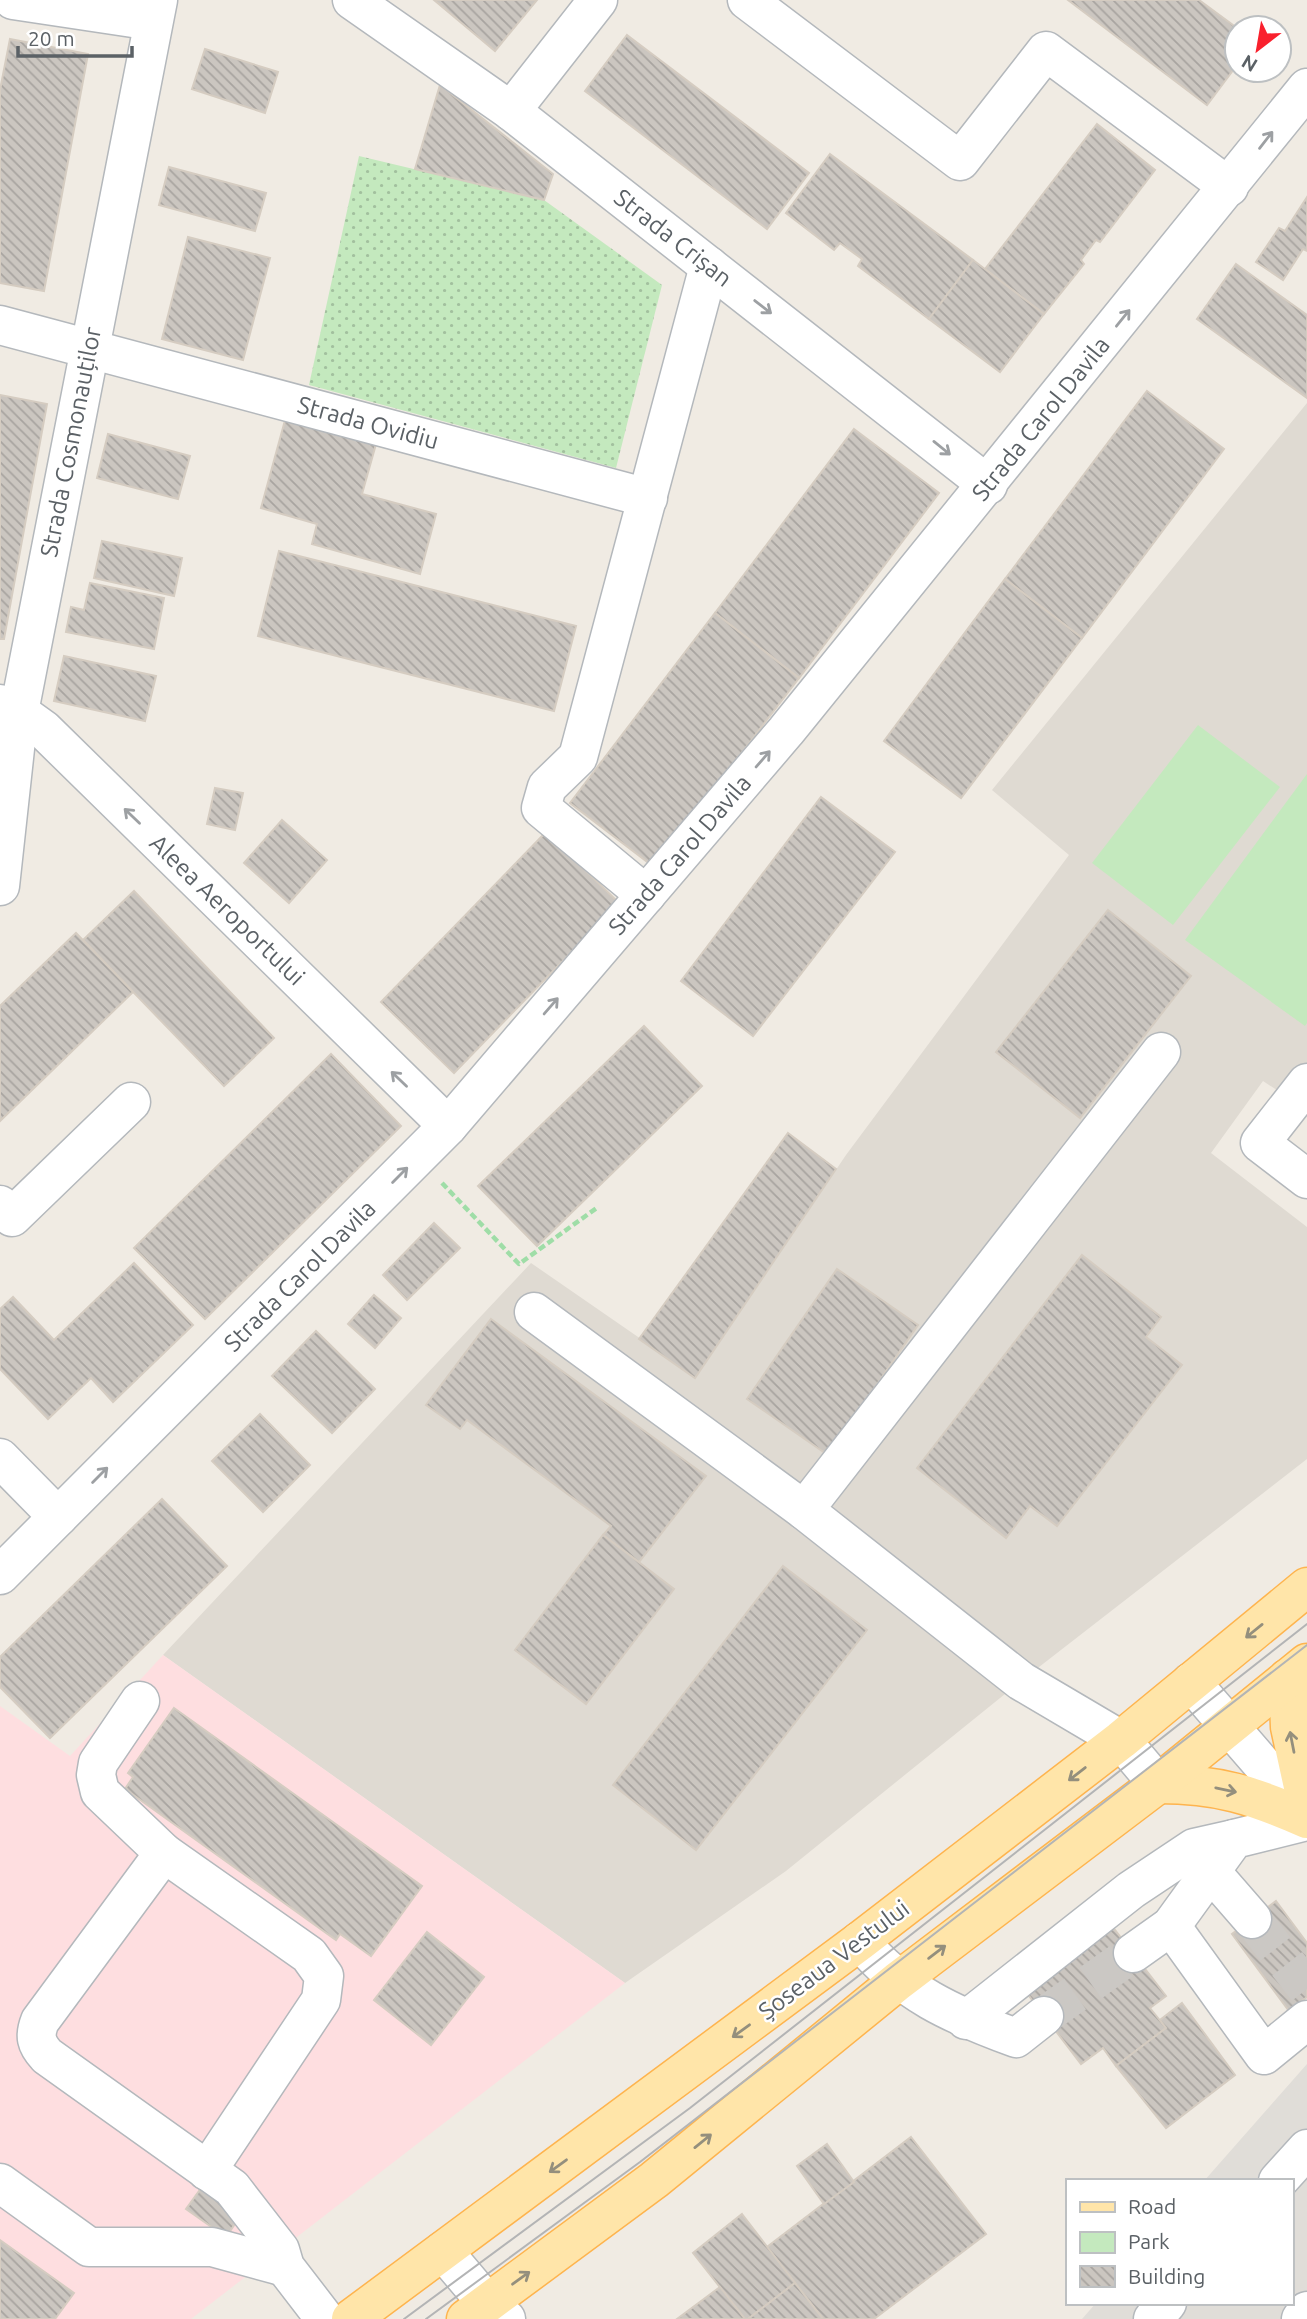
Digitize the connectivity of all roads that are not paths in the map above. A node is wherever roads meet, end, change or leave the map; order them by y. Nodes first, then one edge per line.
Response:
1 (13, 0) edge
2 (352, 0) edge
3 (598, 0) edge
4 (747, 0) edge
5 (155, 11) edge
6 (1307, 88) edge
7 (511, 111) junction
8 (1229, 187) junction
9 (709, 266) junction
10 (0, 325) edge
11 (89, 348) junction
12 (988, 485) junction
13 (648, 498) junction
14 (9, 708) edge
15 (0, 886) edge
16 (646, 895) junction
17 (1161, 1052) dead end
18 (1307, 1083) edge
19 (131, 1102) dead end
20 (448, 1126) junction
21 (1307, 1179) edge
22 (0, 1205) edge
23 (534, 1312) dead end
24 (0, 1458) edge
25 (804, 1510) junction
26 (58, 1517) junction
27 (0, 1575) edge
28 (1307, 1587) edge
29 (1298, 1671) edge
30 (1191, 1682) junction
31 (140, 1701) dead end
32 (1228, 1726) junction
33 (1121, 1740) junction
34 (1158, 1784) junction
35 (1307, 1805) edge
36 (1307, 1819) edge
37 (1234, 1839) junction
38 (164, 1853) junction
39 (1212, 1873) junction
40 (1252, 1919) tunnel mouth
41 (1171, 1926) junction
42 (860, 1941) junction
43 (1133, 1953) tunnel mouth
44 (898, 1981) junction
45 (1044, 2016) tunnel mouth
46 (966, 2020) junction
47 (1307, 2020) edge
48 (1307, 2149) edge
49 (207, 2171) junction
50 (1280, 2179) edge
51 (0, 2183) edge
52 (443, 2251) junction
53 (285, 2267) junction
54 (1165, 2305) edge
55 (1307, 2311) edge
56 (486, 2314) edge
57 (325, 2319) edge
58 (351, 2319) edge
59 (1153, 2319) edge
60 (1301, 2319) edge

1 - 5 street
2 - 7 street, Strada Crișan
3 - 7 street
4 - 8 street
5 - 11 street, Strada Cosmonauților
8 -> 6 street, Strada Carol Davila
7 - 9 street, Strada Crișan
12 -> 8 street, Strada Carol Davila
9 -> 12 street, Strada Crișan
9 - 13 street
10 - 11 street, Strada Ovidiu
11 - 13 street, Strada Ovidiu
11 - 14 street, Strada Cosmonauților
16 -> 12 street, Strada Carol Davila
13 - 16 street
14 - 15 street, Strada Cosmonauților
20 -> 14 street, Aleea Aeroportului
20 -> 16 street, Strada Carol Davila
17 - 25 street
18 - 21 street
19 - 22 street
26 -> 20 street, Strada Carol Davila
23 - 25 street
24 - 26 street
25 - 33 street
26 - 27 street, Strada Carol Davila
28 -> 30 main road, Șoseaua Vestului
29 - 32 main road
35 -> 29 main road
30 - 32 street
30 - 33 main road, Șoseaua Vestului
31 - 38 street
32 - 34 main road
32 - 36 street
33 - 34 street
33 -> 42 main road, Șoseaua Vestului
34 -> 36 main road
44 -> 34 main road
36 - 37 street
37 - 39 street
37 - 46 street
38 - 49 street
38 - 49 street
39 - 40 street
39 - 41 street
41 - 43 street
41 - 47 street
42 - 44 street
42 -> 52 main road, Șoseaua Vestului
44 - 46 street
56 -> 44 main road
45 - 46 street
48 - 50 street
49 - 53 street
51 - 53 street
52 - 56 street
52 - 58 main road, Șoseaua Vestului
53 - 57 street
54 - 59 street
55 - 60 street

